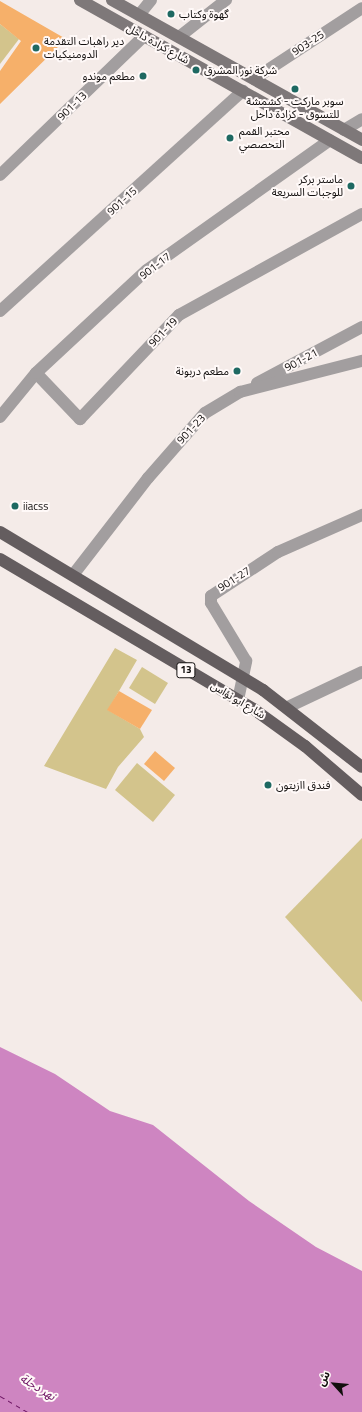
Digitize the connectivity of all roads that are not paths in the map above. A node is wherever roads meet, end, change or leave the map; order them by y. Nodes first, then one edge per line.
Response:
1 (80, 0) edge
2 (112, 0) edge
3 (151, 0) edge
4 (226, 0) edge
5 (362, 8) edge
6 (139, 15) junction
7 (144, 36) junction
8 (179, 37) junction
9 (254, 79) junction
10 (243, 91) junction
11 (362, 119) edge
12 (344, 130) junction
13 (330, 140) junction
14 (362, 140) edge
15 (362, 158) edge
16 (0, 175) edge
17 (362, 214) edge
18 (0, 311) edge
19 (362, 327) edge
20 (362, 361) edge
21 (36, 373) junction
22 (240, 392) junction
23 (0, 416) edge
24 (362, 515) edge
25 (0, 532) edge
26 (0, 559) edge
27 (73, 575) junction
28 (362, 672) edge
29 (245, 678) junction
30 (238, 700) junction
31 (288, 707) junction
32 (362, 767) edge
33 (362, 795) edge

1 - 7 main road, شارع كرادة داخل
2 - 6 main road, شارع كرادة داخل
3 - 6 street
4 - 8 street
5 - 9 street, 903-25
6 - 8 main road, شارع كرادة داخل
7 - 10 main road, شارع كرادة داخل
7 - 16 street, 901-13
8 - 9 main road, شارع كرادة داخل
9 - 12 main road, شارع كرادة داخل
10 - 13 main road, شارع كرادة داخل
10 - 18 street, 901-15
11 - 12 street
12 - 14 main road, شارع كرادة داخل
13 - 15 main road, شارع كرادة داخل
13 - 21 street, 901-17
17 - 21 street, 901-19
19 - 22 street, 901-21
20 - 22 street, 901-23
21 - 23 street, 901-17
22 - 27 street, 901-23
24 - 29 street, 901-27
25 - 27 main road, شارع ابو نؤاس / 13
26 - 30 main road, شارع ابو نؤاس / 13
27 - 29 main road, شارع ابو نؤاس / 13
28 - 31 street
29 - 30 street, 901-27
29 - 31 main road, شارع ابو نؤاس / 13
30 - 33 main road, شارع ابو نؤاس / 13
31 - 32 main road, شارع ابو نؤاس / 13

